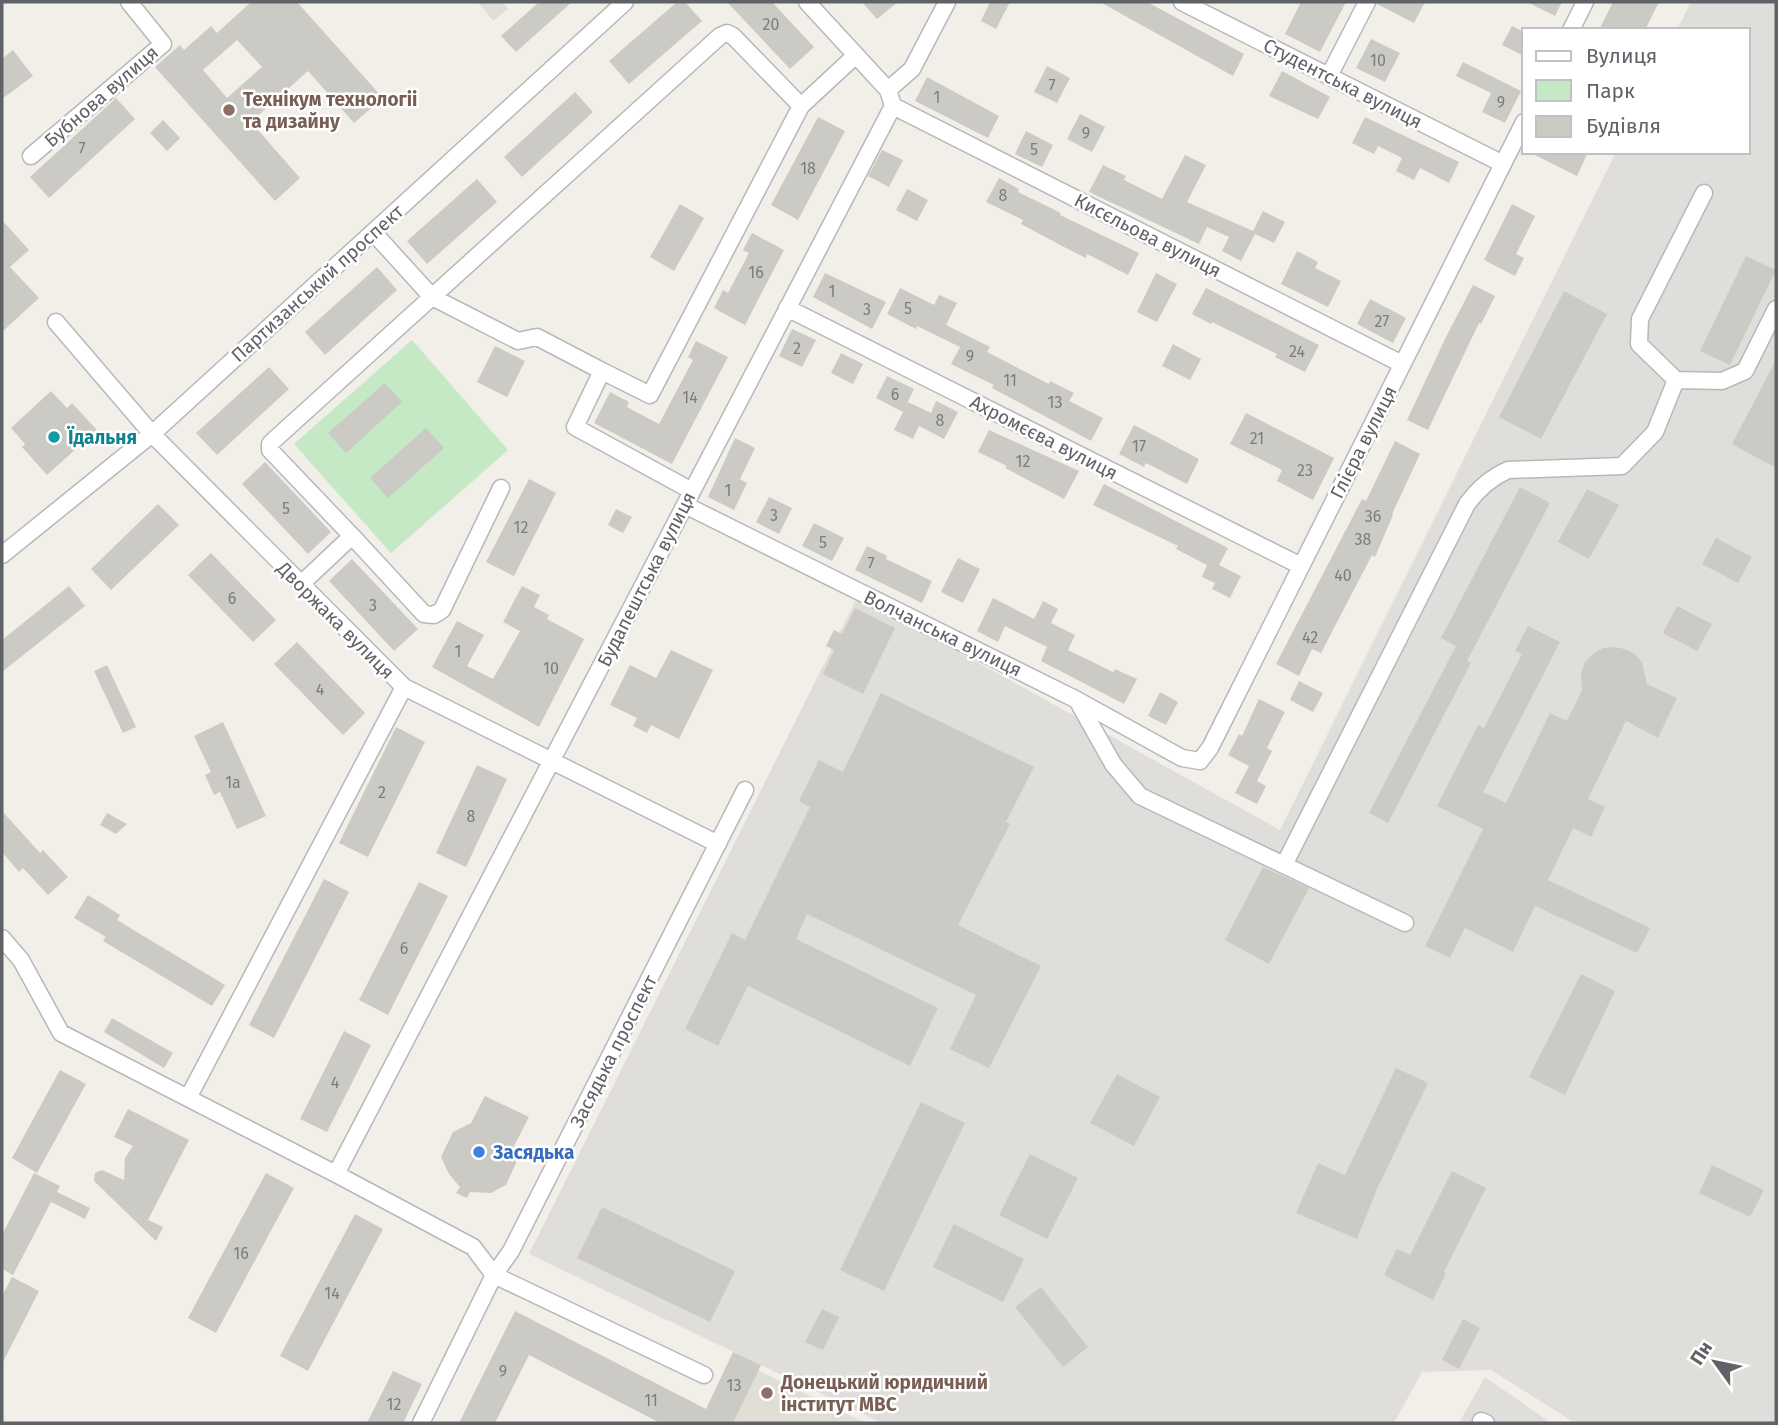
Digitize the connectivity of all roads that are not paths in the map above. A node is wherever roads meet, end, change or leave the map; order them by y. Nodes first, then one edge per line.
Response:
1 (129, 2) edge
2 (625, 2) edge
3 (807, 2) edge
4 (947, 2) edge
5 (1182, 2) edge
6 (1367, 2) edge
7 (1585, 2) edge
8 (1572, 28) edge
9 (856, 55) junction
10 (1329, 76) junction
11 (890, 98) junction
12 (801, 106) junction
13 (1522, 126) edge
14 (32, 156) dead end
15 (1503, 164) junction
16 (1704, 193) dead end
17 (373, 232) junction
18 (432, 297) junction
19 (788, 308) junction
20 (1776, 309) edge
21 (56, 322) dead end
22 (1402, 364) junction
23 (602, 371) junction
24 (1676, 380) junction
25 (152, 434) junction
26 (501, 488) dead end
27 (689, 498) junction
28 (352, 536) junction
29 (2, 555) edge
30 (1301, 566) junction
31 (301, 584) junction
32 (404, 688) junction
33 (1077, 700) junction
34 (1199, 761) joint
35 (551, 762) junction
36 (745, 790) dead end
37 (718, 844) junction
38 (1284, 865) junction
39 (1405, 923) dead end
40 (2, 938) edge
41 (188, 1098) junction
42 (336, 1174) junction
43 (494, 1275) junction
44 (704, 1375) dead end
45 (421, 1423) edge

1 - 14 street, Бубнова вулиця
2 - 17 street, Партизанський проспект
3 - 9 street
4 - 11 street, Будапештська вулиця
5 - 10 street, Студентська вулиця
6 - 10 street
7 - 8 street
9 - 11 street
9 - 12 street
10 - 15 street, Студентська вулиця
11 - 19 street, Будапештська вулиця
11 - 22 street, Кисєльова вулиця
12 - 18 street
12 - 23 street
13 - 15 street, Глієра вулиця
15 - 22 street, Глієра вулиця
16 - 24 street
17 - 18 street
17 - 25 street, Партизанський проспект
18 - 23 street
18 - 28 street
19 - 27 street, Будапештська вулиця
19 - 30 street, Ахромєєва вулиця
20 - 24 street
21 - 25 street, Дворжака вулиця
22 - 30 street, Глієра вулиця
23 - 27 street, Волчанська вулиця
24 - 38 street
25 - 29 street, Партизанський проспект
25 - 31 street, Дворжака вулиця
26 - 28 street
27 - 33 street, Волчанська вулиця
27 - 35 street, Будапештська вулиця
28 - 31 street
30 - 34 street, Глієра вулиця
31 - 32 street, Дворжака вулиця
32 - 35 street, Дворжака вулиця
32 - 41 street
33 - 34 street, Волчанська вулиця
33 - 38 street
35 - 37 street, Дворжака вулиця
35 - 42 street, Будапештська вулиця
36 - 37 street, Засядька проспект
37 - 43 street, Засядька проспект
38 - 39 street
40 - 41 street
41 - 42 street
42 - 43 street
43 - 44 street
43 - 45 street, Засядька проспект

